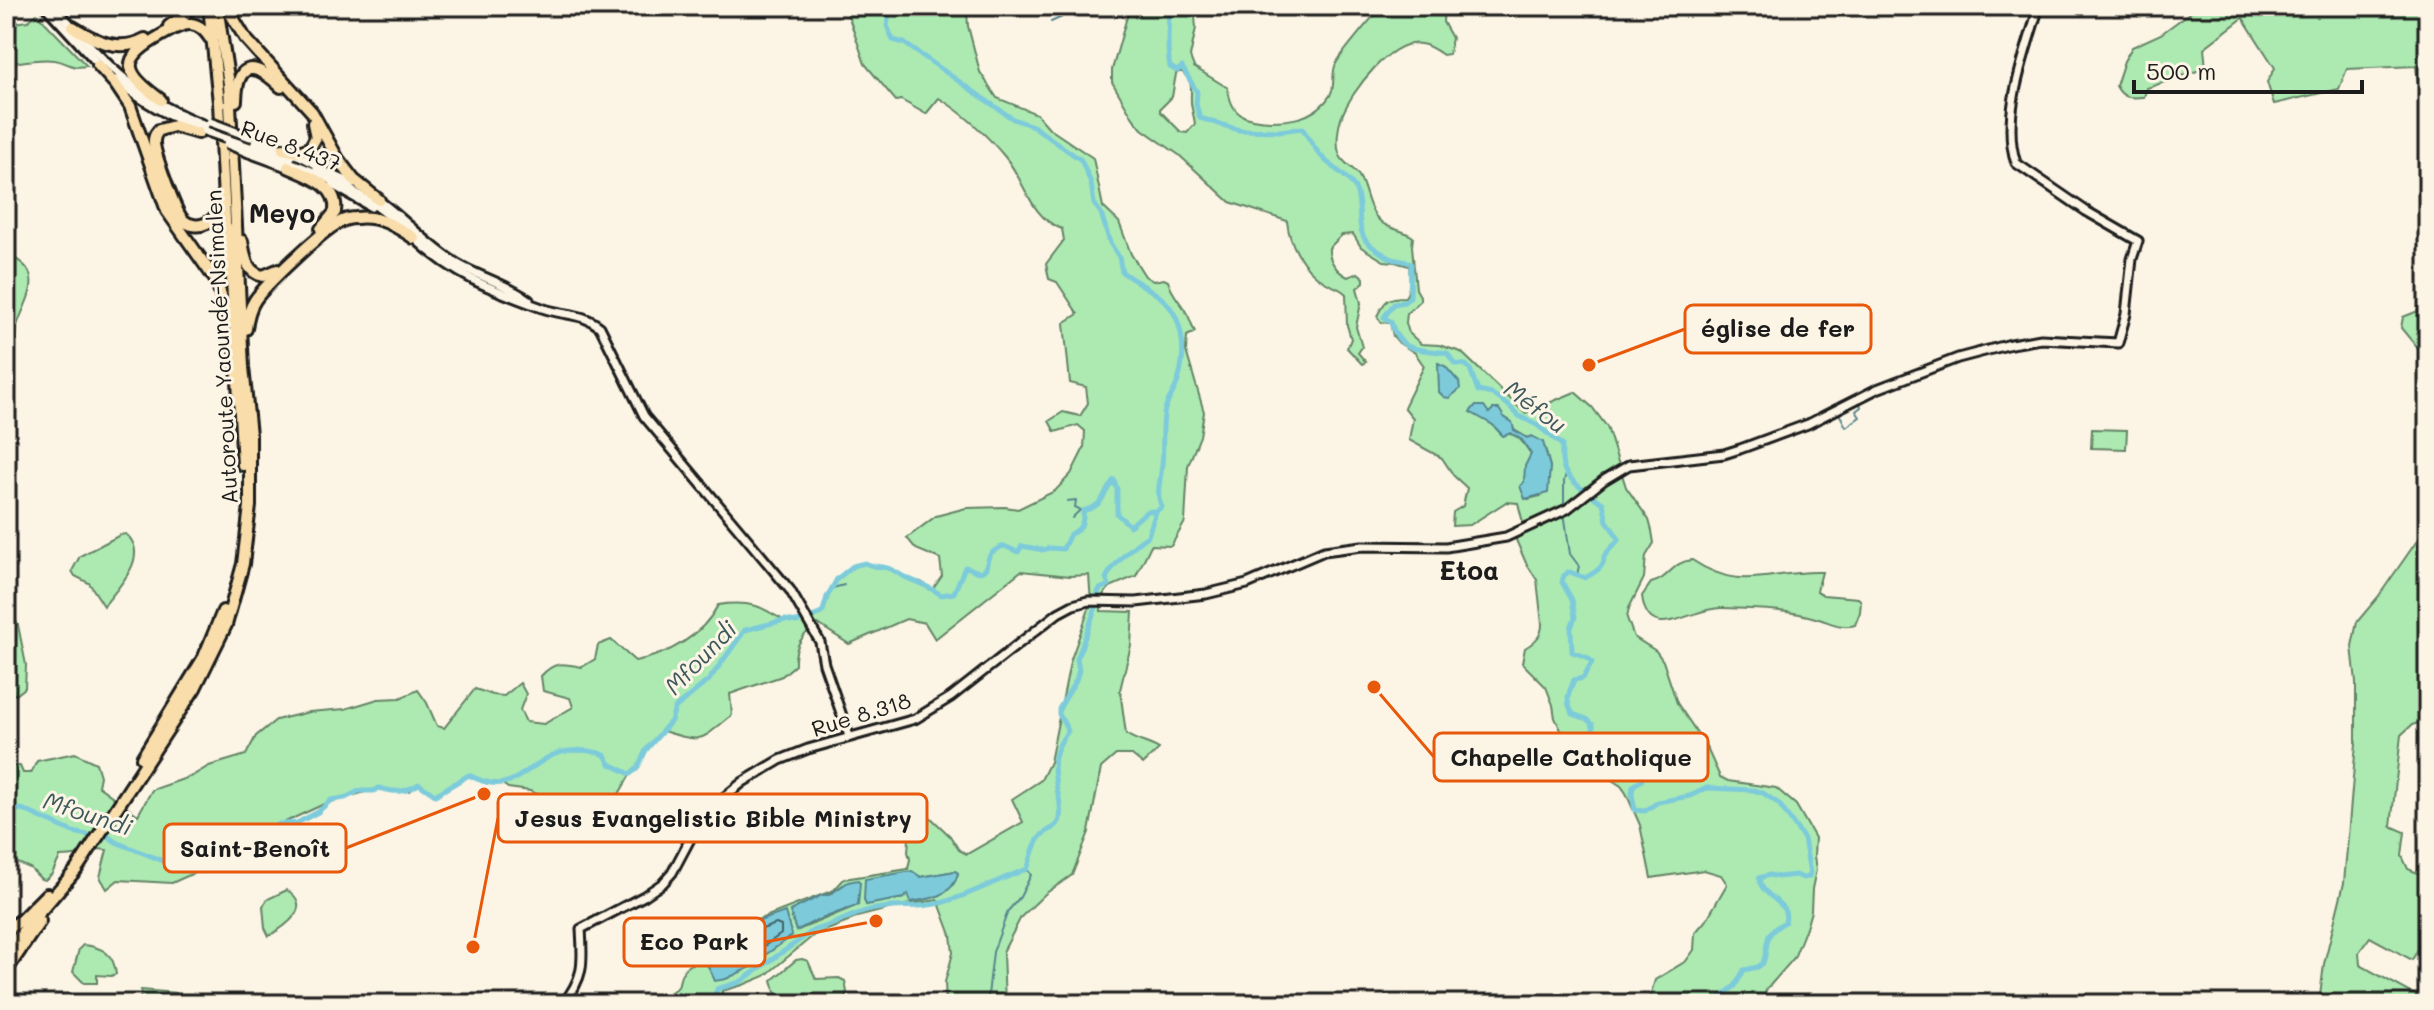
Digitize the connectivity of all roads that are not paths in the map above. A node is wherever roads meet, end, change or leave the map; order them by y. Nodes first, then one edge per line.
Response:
1 (45, 6) edge
2 (54, 6) edge
3 (192, 6) edge
4 (214, 6) edge
5 (226, 6) edge
6 (2039, 6) edge
7 (73, 27) junction
8 (214, 51) junction
9 (98, 59) junction
10 (161, 100) junction
11 (144, 102) junction
12 (236, 103) junction
13 (210, 130) junction
14 (198, 133) junction
15 (250, 145) junction
16 (283, 149) junction
17 (288, 167) junction
18 (222, 169) junction
19 (335, 175) junction
20 (379, 200) junction
21 (396, 221) junction
22 (414, 238) junction
23 (242, 240) junction
24 (230, 264) junction
25 (534, 304) junction
26 (241, 311) junction
27 (239, 363) junction
28 (849, 736) junction
29 (88, 848) junction
30 (76, 870) junction
31 (47, 894) junction
32 (6, 930) edge
33 (6, 942) edge
34 (6, 951) edge
35 (6, 971) edge
36 (563, 1004) edge

1 - 9 main road, Rue 8.437
2 - 7 main road, Rue 8.437
3 - 7 highway
4 - 8 highway
4 - 12 highway
4 - 24 highway, Autoroute Yaoundé-Nsimalen
4 - 26 highway, Autoroute Yaoundé-Nsimalen
5 - 20 highway
6 - 28 main road, Rue 8.318
7 - 9 main road, Rue 8.437
8 - 10 highway
8 - 18 highway
9 - 10 main road
9 - 11 main road, Rue 8.437
9 - 13 main road, Rue 8.437
9 - 27 highway
10 - 13 main road
11 - 13 main road, Rue 8.437
11 - 14 main road
12 - 16 highway
12 - 23 highway
13 - 14 main road
13 - 15 main road, Rue 8.437, bridge
14 - 18 highway
15 - 16 main road
15 - 17 main road
15 - 19 main road, Rue 8.437
15 - 21 main road, Rue 8.437
16 - 19 main road
17 - 21 main road
17 - 23 highway
18 - 24 highway
19 - 20 main road, Rue 8.437
20 - 25 main road, Rue 8.437
21 - 22 main road, Rue 8.437
22 - 25 main road, Rue 8.437
22 - 27 highway
23 - 26 highway
24 - 27 highway, Autoroute Yaoundé-Nsimalen
25 - 28 main road, Rue 8.437
26 - 27 highway, Autoroute Yaoundé-Nsimalen
27 - 29 highway, Autoroute Yaoundé-Nsimalen
28 - 36 main road, Rue 8.318
29 - 30 highway, Autoroute Yaoundé-Nsimalen
29 - 31 highway, Autoroute Yaoundé-Nsimalen
30 - 34 highway, Autoroute Yaoundé-Nsimalen
30 - 35 highway
31 - 32 highway
31 - 33 highway, Autoroute Yaoundé-Nsimalen

